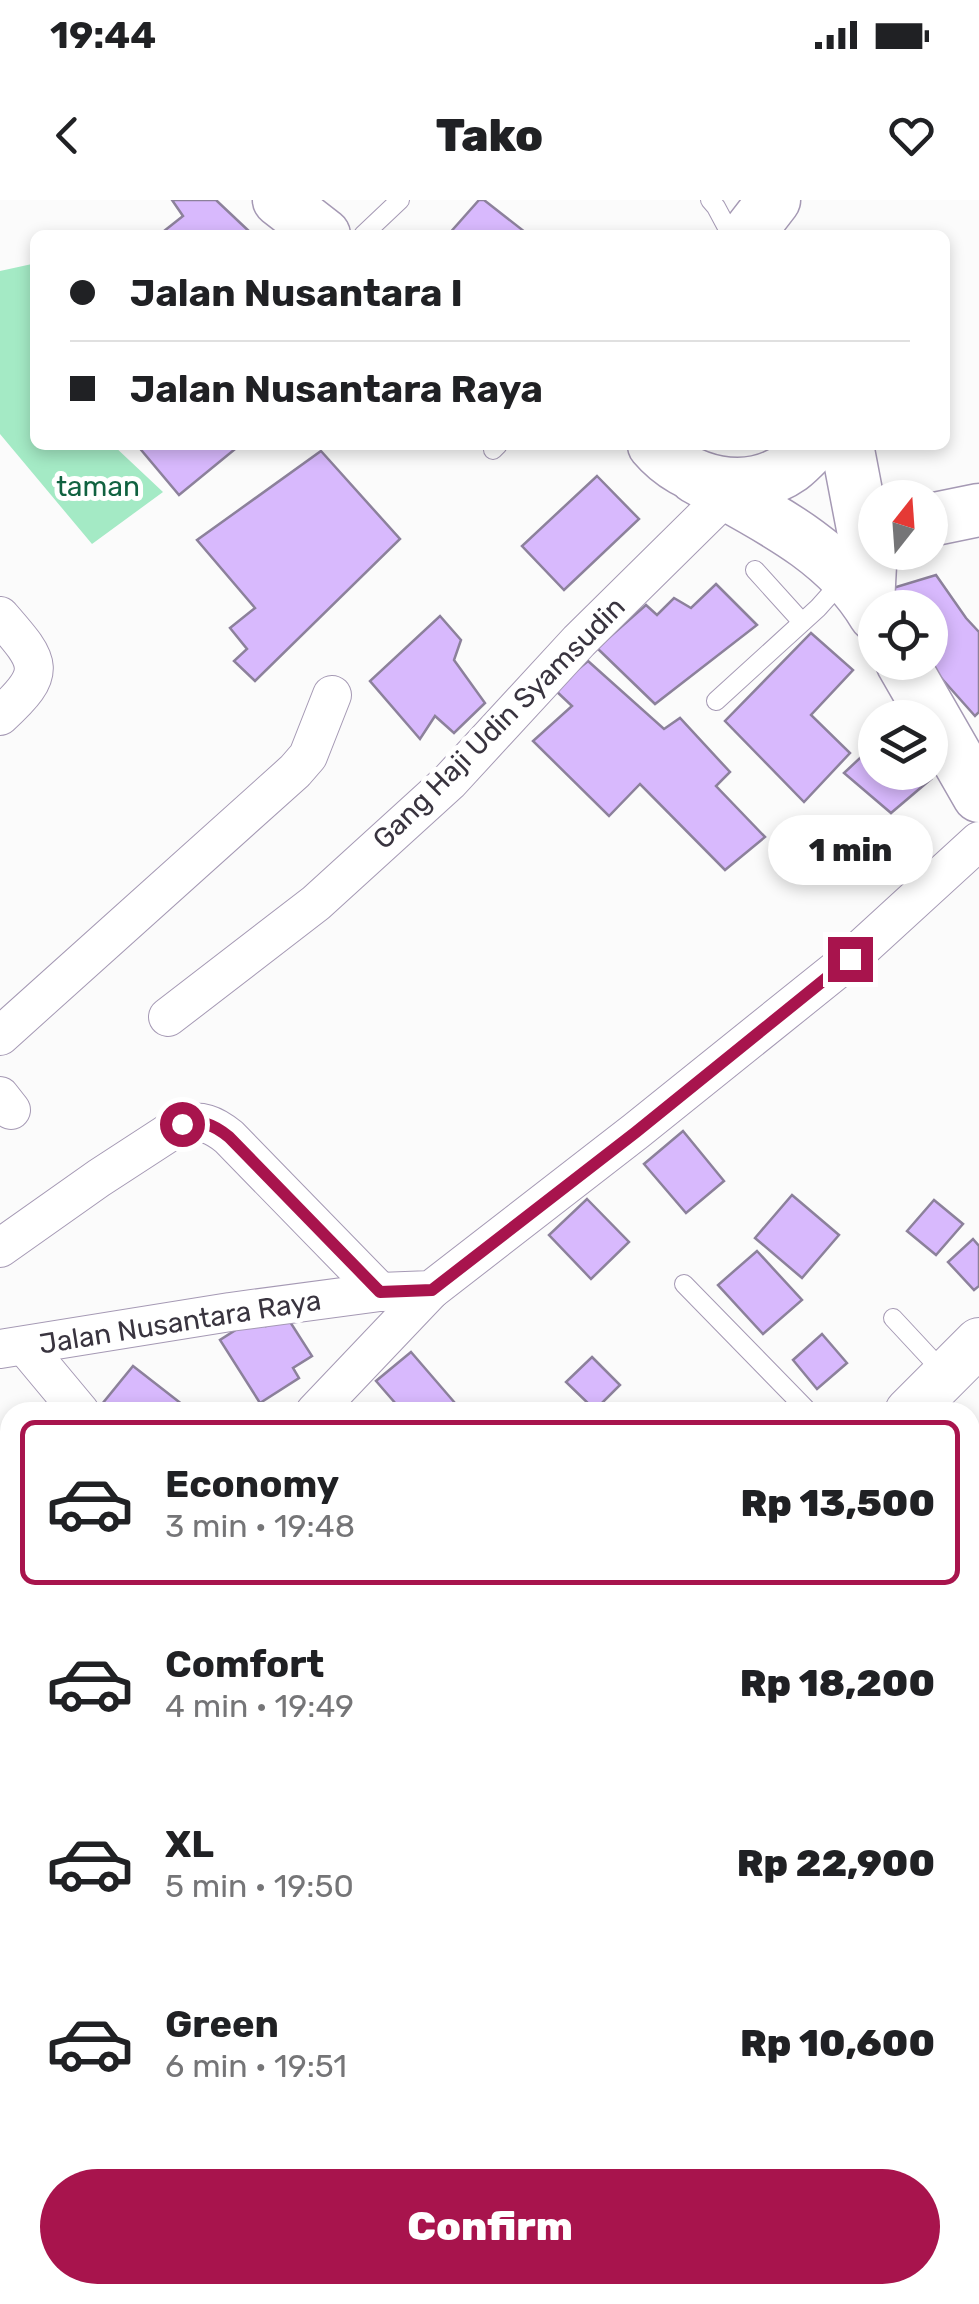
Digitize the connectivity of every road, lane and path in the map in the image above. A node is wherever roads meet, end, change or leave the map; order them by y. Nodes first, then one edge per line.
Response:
1 (279, 200) edge
2 (400, 200) edge
3 (710, 200) edge
4 (777, 200) edge
5 (318, 230) edge
6 (367, 230) edge
7 (728, 230) edge
8 (751, 230) edge
9 (782, 230) edge
10 (809, 450) edge
11 (848, 450) edge
12 (678, 466) edge
13 (979, 510) edge
14 (948, 516) edge
15 (755, 570) dead end
16 (866, 571) edge
17 (0, 616) edge
18 (802, 622) junction
19 (912, 680) edge
20 (332, 695) dead end
21 (716, 701) dead end
22 (0, 716) edge
23 (979, 796) edge
24 (979, 841) edge
25 (168, 1017) dead end
26 (0, 1036) edge
27 (0, 1248) edge
28 (684, 1284) dead end
29 (432, 1290) junction
30 (380, 1292) junction
31 (893, 1318) dead end
32 (12, 1348) edge
33 (966, 1364) edge
34 (69, 1402) edge
35 (325, 1402) edge
36 (798, 1402) edge
37 (921, 1402) edge

1 - 5 main road
2 - 6 lane
3 - 7 lane
4 - 8 main road
4 - 9 main road
10 - 12 main road
11 - 16 main road
12 - 16 main road
12 - 25 street, Gang Haji Udin Syamsudin
13 - 14 main road
15 - 18 lane
16 - 18 lane
17 - 22 street
18 - 21 lane
19 - 23 main road
20 - 26 street
24 - 29 street
27 - 30 street
28 - 36 lane
29 - 30 street, Jalan Nusantara Raya
29 - 35 street
30 - 32 street, Jalan Nusantara Raya
31 - 33 lane
32 - 34 street
33 - 37 street

